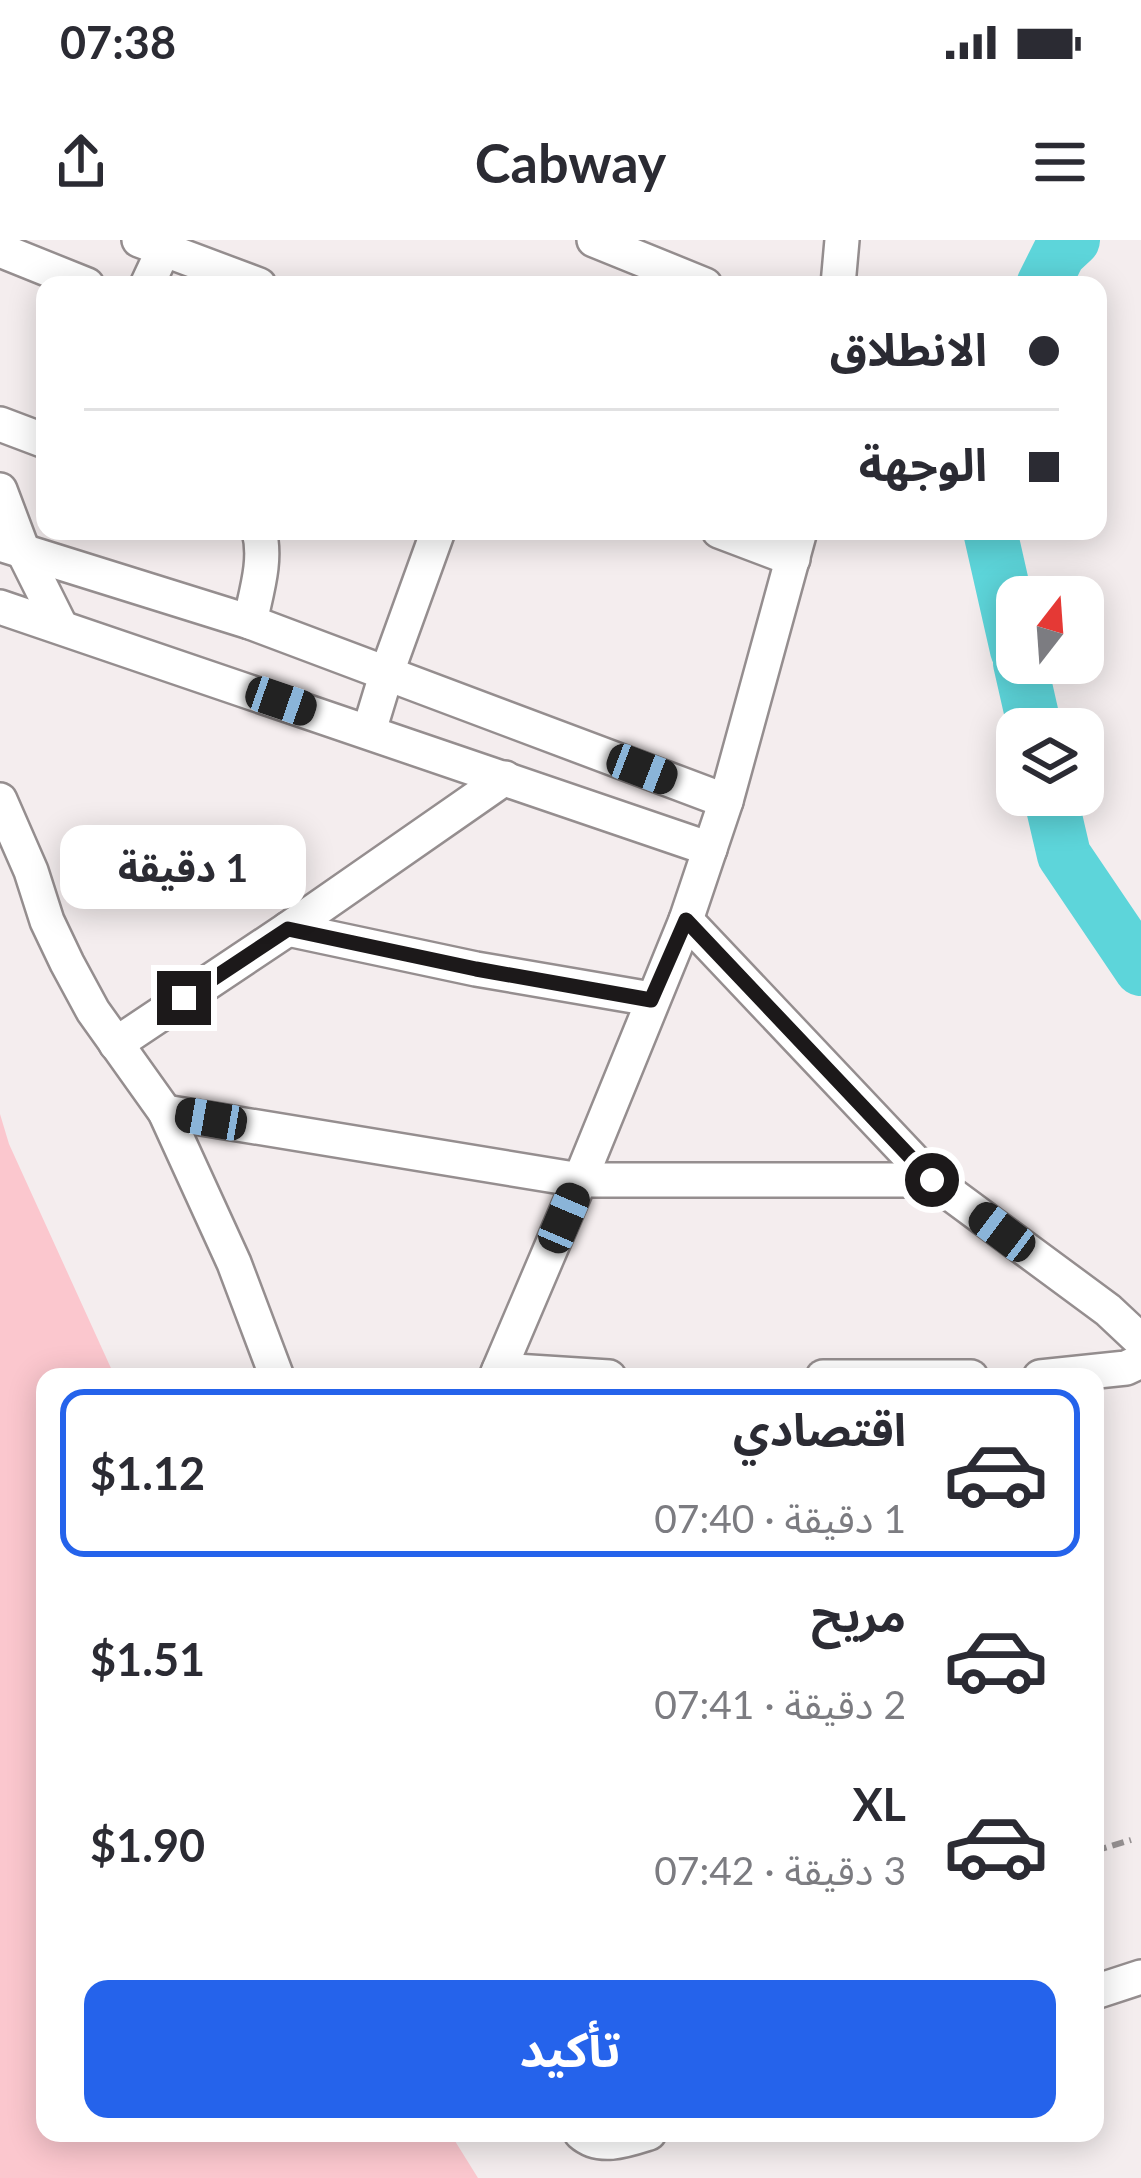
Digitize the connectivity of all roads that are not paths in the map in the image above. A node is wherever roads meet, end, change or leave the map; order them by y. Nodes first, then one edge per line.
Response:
1 (594, 240) edge
2 (842, 240) edge
3 (157, 243) edge
4 (0, 250) edge
5 (65, 276) edge
6 (149, 276) edge
7 (237, 276) edge
8 (683, 276) edge
9 (839, 276) edge
10 (0, 424) edge
11 (36, 438) edge
12 (0, 490) edge
13 (260, 540) edge
14 (435, 540) edge
15 (796, 545) edge
16 (12, 547) edge
17 (0, 607) edge
18 (250, 622) junction
19 (60, 625) junction
20 (388, 672) junction
21 (369, 731) junction
22 (505, 778) junction
23 (0, 800) edge
24 (726, 801) junction
25 (710, 849) junction
26 (686, 920) junction
27 (288, 929) junction
28 (651, 1000) junction
29 (116, 1044) junction
30 (165, 1112) junction
31 (580, 1180) junction
32 (932, 1180) junction
33 (1141, 1341) edge
34 (1141, 1361) edge
35 (274, 1368) edge
36 (499, 1368) edge
37 (1104, 1371) edge
38 (1141, 1977) edge
39 (1104, 1988) edge

1 - 8 street
2 - 9 street
3 - 6 street
3 - 7 street
4 - 5 street
10 - 11 street
12 - 16 street
13 - 18 street
14 - 20 street
15 - 24 street
16 - 18 street
16 - 19 street
17 - 19 street
18 - 20 street
19 - 21 street
20 - 21 street
20 - 24 street
21 - 22 street
22 - 25 street
22 - 27 street
23 - 29 street
24 - 25 street
25 - 26 street
26 - 28 street
26 - 32 street
27 - 28 street
27 - 29 street
28 - 31 street
29 - 30 street
30 - 31 street
30 - 35 street
31 - 32 street
31 - 36 street
32 - 33 street
34 - 37 street
38 - 39 street

